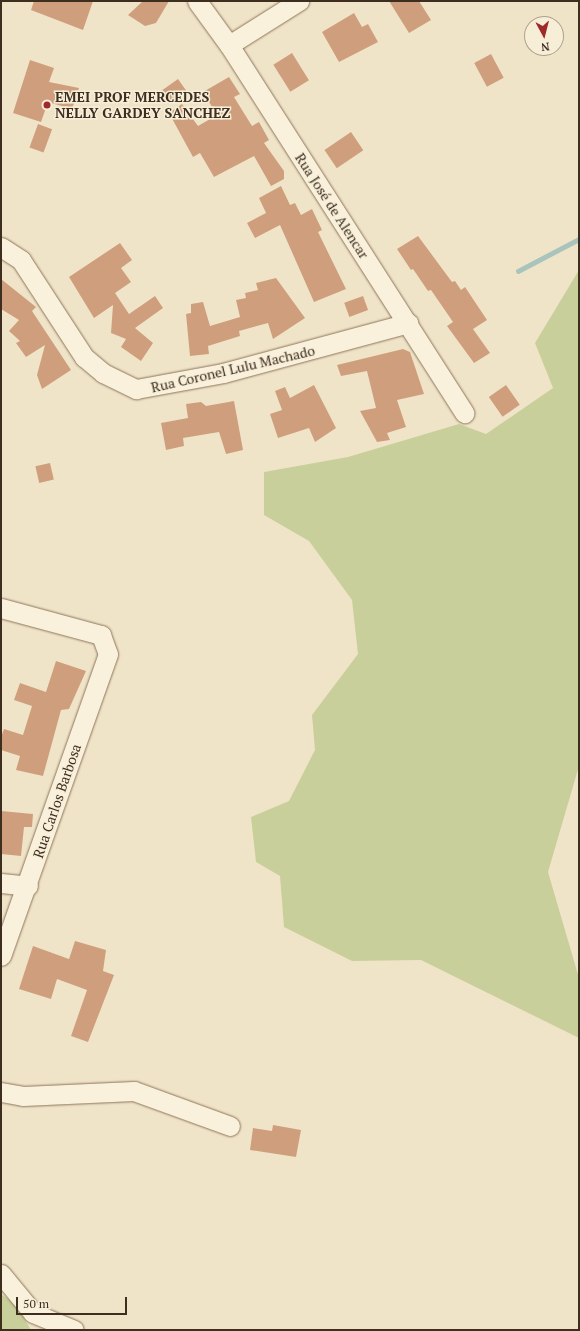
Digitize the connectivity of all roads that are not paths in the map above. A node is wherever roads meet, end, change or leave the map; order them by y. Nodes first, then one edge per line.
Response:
1 (197, 1) edge
2 (299, 1) edge
3 (229, 45) junction
4 (1, 247) edge
5 (408, 323) junction
6 (464, 413) dead end
7 (1, 608) edge
8 (1, 883) edge
9 (28, 886) junction
10 (1, 956) edge
11 (1, 1092) edge
12 (230, 1126) dead end
13 (1, 1274) edge
14 (33, 1313) junction
15 (43, 1330) edge
16 (74, 1330) edge

1 - 3 street, Rua José de Alencar
2 - 3 street
3 - 5 street, Rua José de Alencar
4 - 5 street, Rua Coronel Lulu Machado
5 - 6 street, Rua José de Alencar
7 - 9 street, Rua Carlos Barbosa
8 - 9 street
9 - 10 street, Rua Carlos Barbosa
11 - 12 street
13 - 14 street
14 - 15 street
14 - 16 street

